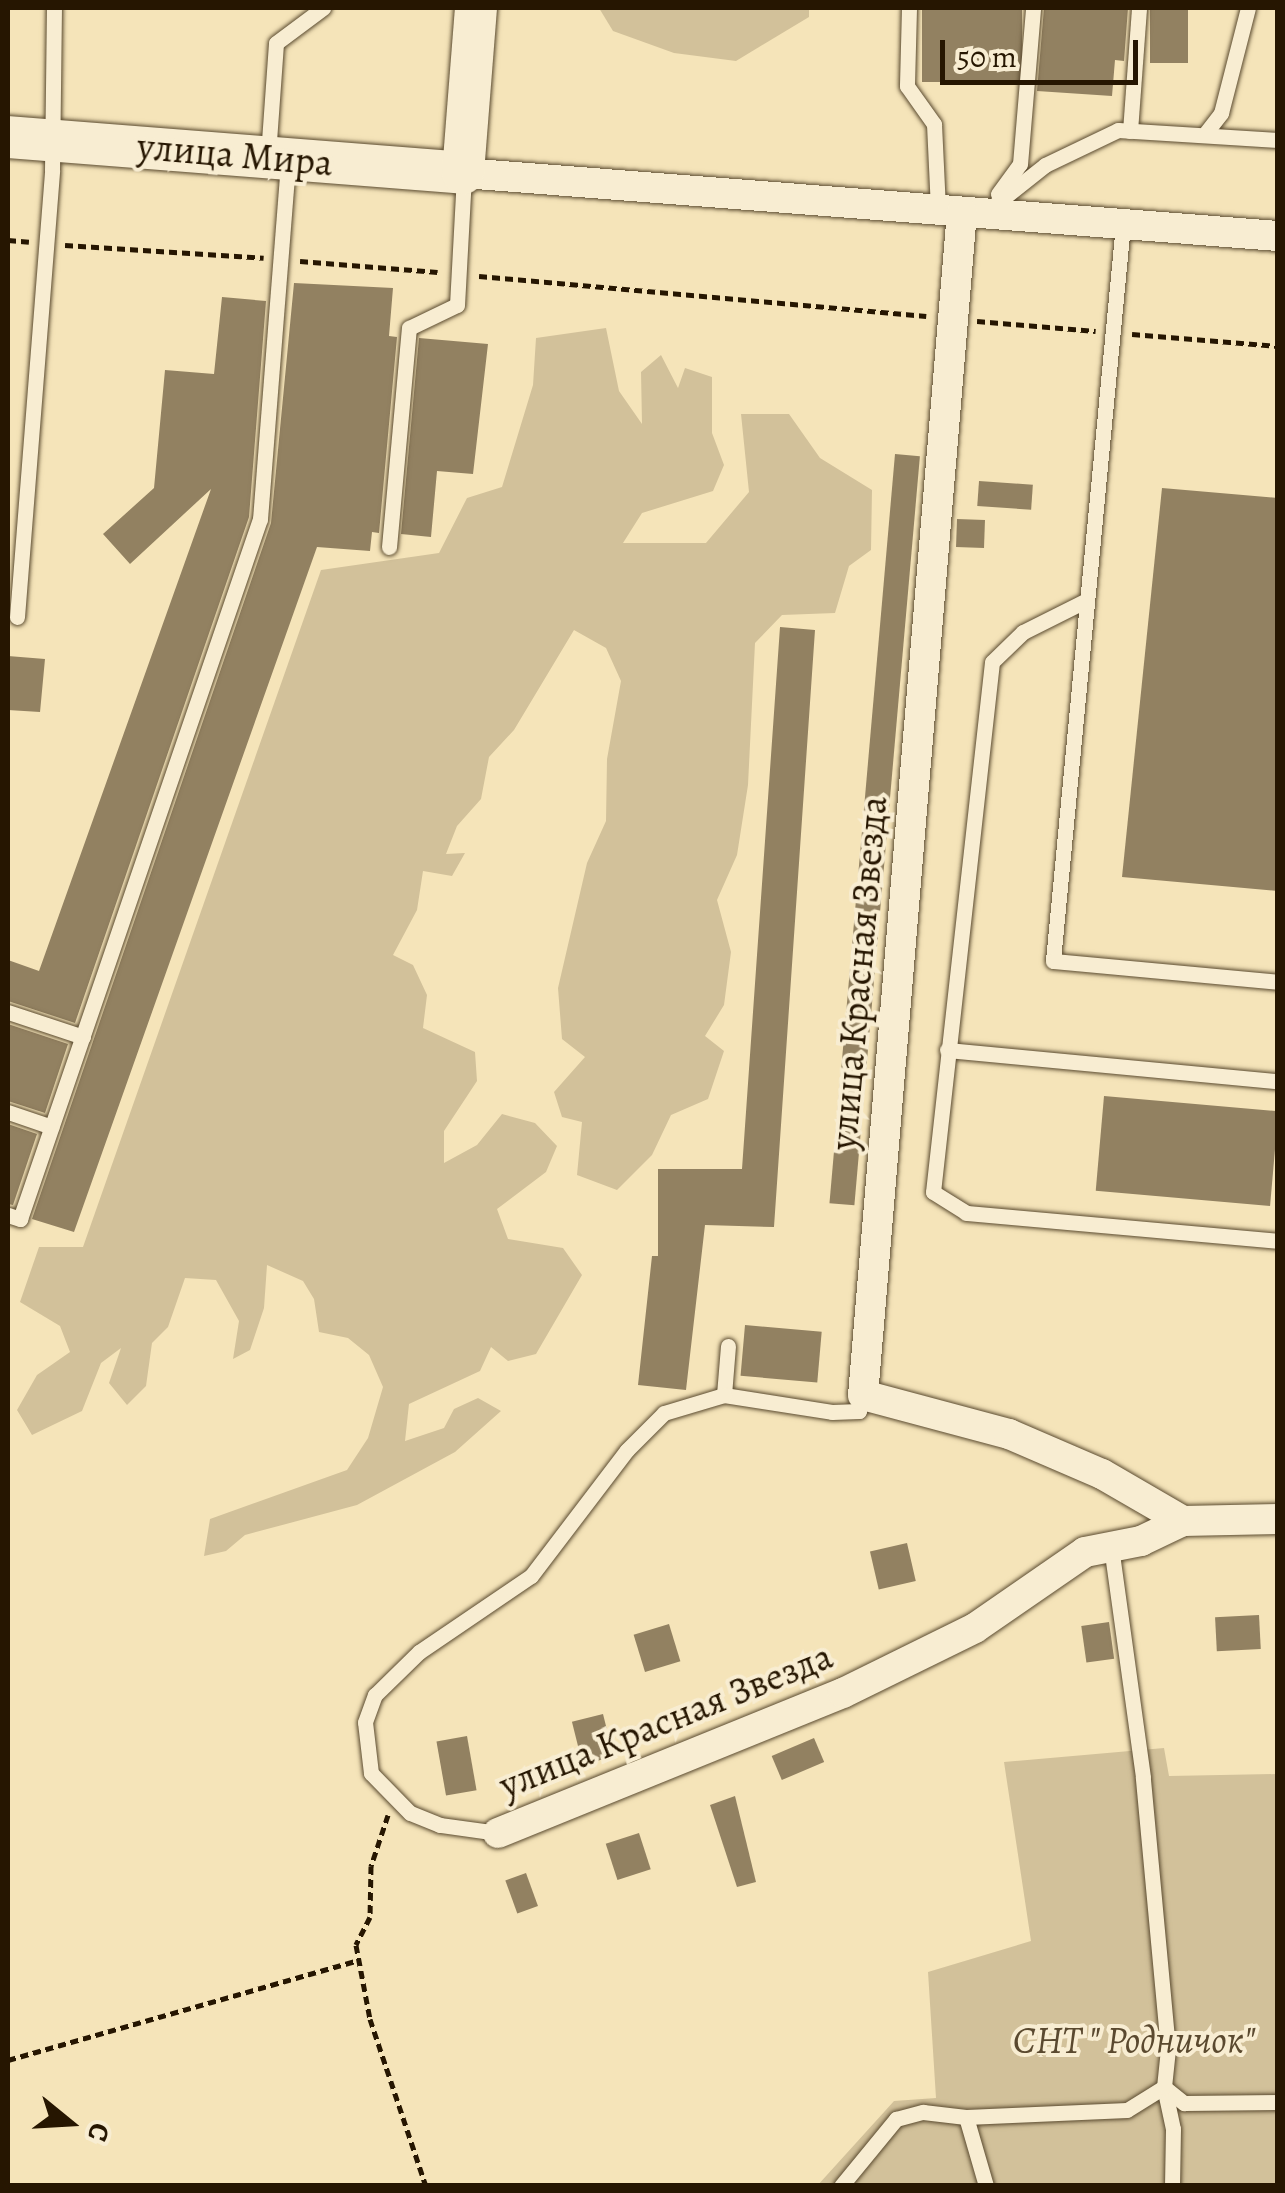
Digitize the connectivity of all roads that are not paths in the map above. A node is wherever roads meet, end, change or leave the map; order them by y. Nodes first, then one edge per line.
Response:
1 (54, 8) edge
2 (322, 8) edge
3 (476, 8) edge
4 (910, 8) edge
5 (1033, 8) edge
6 (1139, 8) edge
7 (1248, 8) edge
8 (1130, 131) junction
9 (1204, 135) junction
10 (28, 139) edge
11 (1278, 140) edge
12 (278, 159) junction
13 (463, 173) junction
14 (961, 212) junction
15 (1123, 224) junction
16 (1278, 236) edge
17 (389, 547) dead end
18 (1087, 600) junction
19 (17, 616) dead end
20 (1278, 982) edge
21 (8, 1012) edge
22 (84, 1036) junction
23 (947, 1050) junction
24 (1278, 1082) edge
25 (8, 1112) edge
26 (52, 1127) junction
27 (8, 1214) edge
28 (1278, 1241) edge
29 (728, 1346) dead end
30 (724, 1394) junction
31 (863, 1395) junction
32 (1278, 1519) edge
33 (1183, 1522) junction
34 (1112, 1547) junction
35 (498, 1833) joint
36 (1164, 2087) junction
37 (1278, 2102) edge
38 (966, 2117) junction
39 (840, 2186) edge
40 (986, 2186) edge
41 (1172, 2186) edge

1 - 10 lane
2 - 12 lane
3 - 13 main road
4 - 14 lane
5 - 14 lane
6 - 8 lane
7 - 9 lane
8 - 9 lane
8 - 14 lane
9 - 11 lane
10 - 12 main road, улица Мира
10 - 19 lane
12 - 13 main road, улица Мира
12 - 22 lane
13 - 14 street
13 - 17 lane
14 - 15 street
14 - 31 street, улица Красная Звезда
15 - 16 street
15 - 18 lane
18 - 20 lane
18 - 23 lane
21 - 22 lane
22 - 26 lane
23 - 24 lane
23 - 28 lane
25 - 26 lane
26 - 27 lane
29 - 30 lane
30 - 31 lane
30 - 35 lane
31 - 33 street
32 - 33 street, улица Красная Звезда
33 - 34 street, улица Красная Звезда
34 - 35 street, улица Красная Звезда
34 - 36 lane
36 - 37 lane
36 - 38 lane
36 - 41 lane
38 - 39 lane
38 - 40 lane

